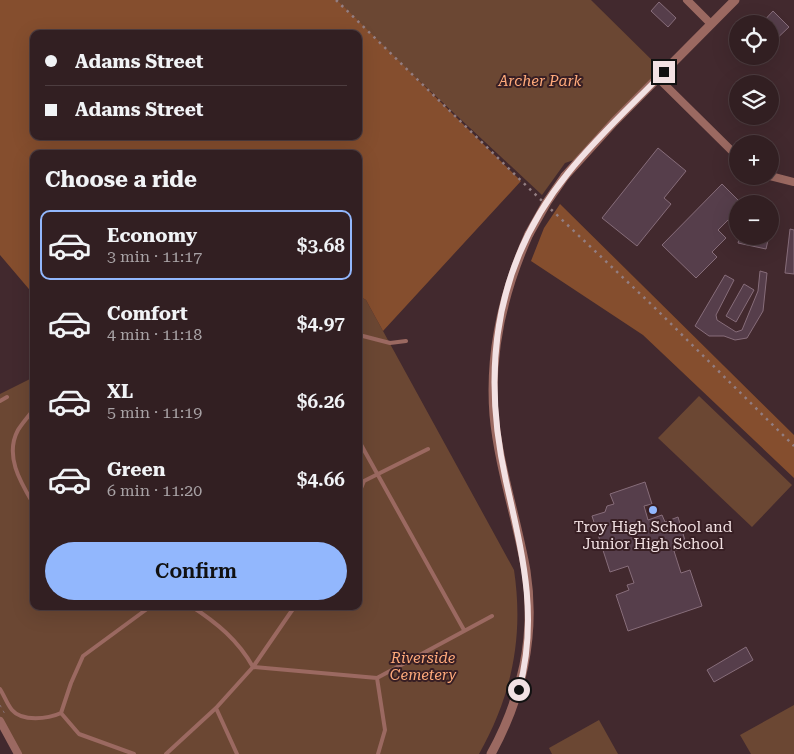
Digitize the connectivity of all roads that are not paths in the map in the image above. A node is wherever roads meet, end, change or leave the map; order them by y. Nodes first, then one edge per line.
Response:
1 (687, 0) edge
2 (735, 0) edge
3 (711, 24) junction
4 (658, 78) junction
5 (729, 148) edge
6 (779, 178) edge
7 (794, 182) edge
8 (362, 336) edge
9 (406, 341) dead end
10 (7, 397) dead end
11 (0, 401) edge
12 (30, 414) edge
13 (362, 446) edge
14 (428, 449) dead end
15 (377, 474) junction
16 (364, 481) joint
17 (362, 486) edge
18 (30, 498) edge
19 (146, 610) edge
20 (197, 610) edge
21 (292, 610) edge
22 (492, 616) dead end
23 (464, 630) junction
24 (253, 667) junction
25 (377, 678) junction
26 (0, 689) edge
27 (216, 708) junction
28 (61, 713) junction
29 (0, 721) edge
30 (18, 754) edge
31 (134, 754) edge
32 (166, 754) edge
33 (237, 754) edge
34 (378, 754) edge
35 (491, 754) edge

1 - 3 street
2 - 3 street
3 - 4 street
4 - 5 street
4 - 35 street, bridge
6 - 7 street
8 - 9 lane
10 - 11 lane
12 - 18 lane
13 - 15 lane
14 - 15 lane
15 - 16 lane
15 - 23 lane
16 - 17 lane
19 - 28 lane
20 - 24 lane
21 - 24 lane
22 - 23 lane
23 - 25 lane
24 - 25 lane
24 - 27 lane
25 - 34 lane
26 - 28 lane
27 - 32 lane
27 - 33 lane
28 - 31 lane
29 - 30 street

